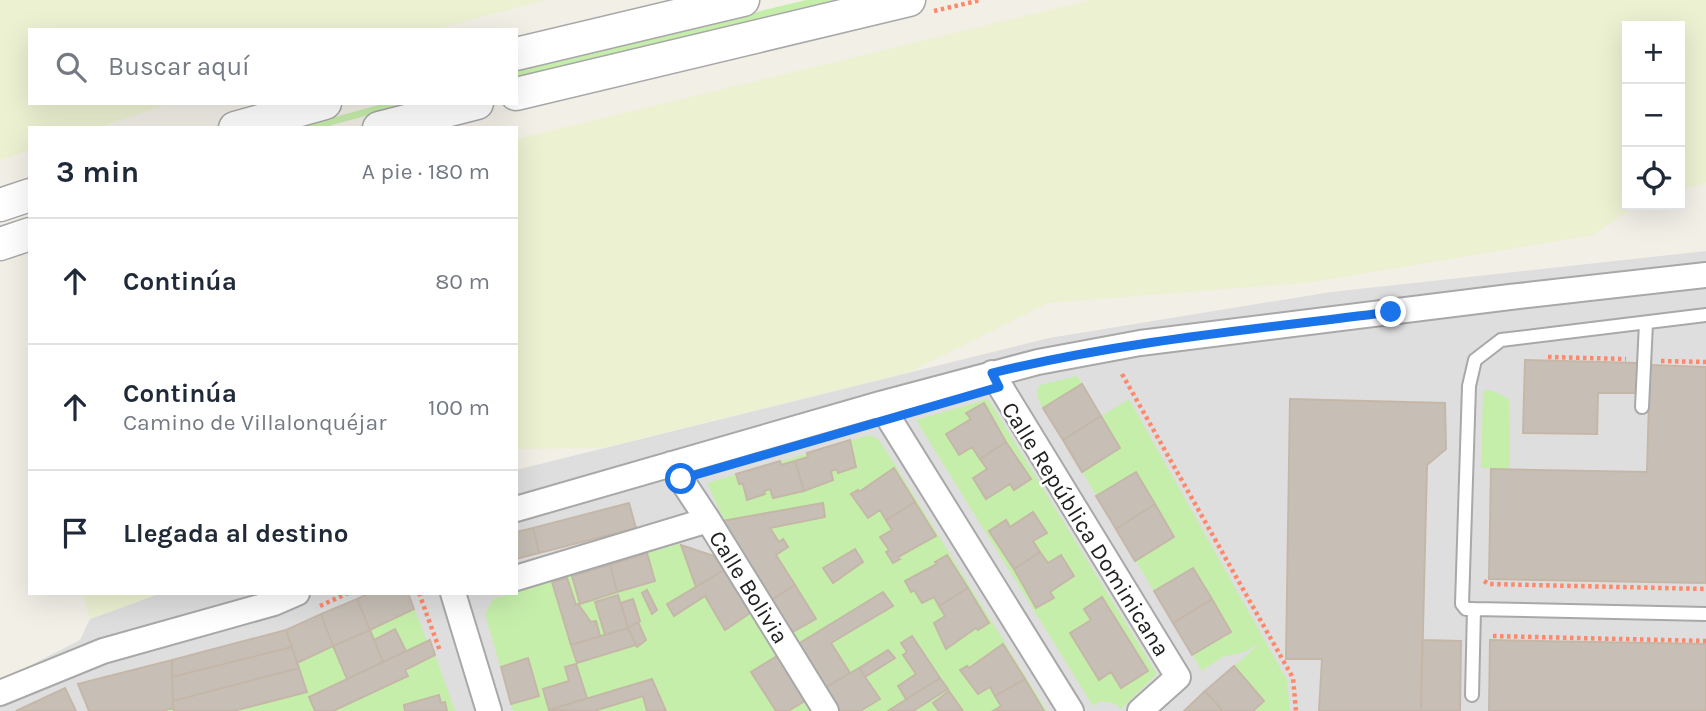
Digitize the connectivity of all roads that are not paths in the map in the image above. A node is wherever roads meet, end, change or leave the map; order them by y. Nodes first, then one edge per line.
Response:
1 (743, 0) edge
2 (909, 0) edge
3 (518, 54) edge
4 (518, 94) edge
5 (318, 105) edge
6 (469, 105) edge
7 (242, 126) edge
8 (387, 126) edge
9 (28, 196) edge
10 (0, 205) edge
11 (28, 235) edge
12 (0, 244) edge
13 (1706, 275) edge
14 (1706, 316) edge
15 (1646, 323) junction
16 (992, 373) junction
17 (880, 404) junction
18 (1642, 407) dead end
19 (671, 464) junction
20 (518, 508) edge
21 (709, 520) junction
22 (518, 577) edge
23 (292, 595) edge
24 (458, 595) edge
25 (1474, 609) junction
26 (1706, 614) edge
27 (0, 693) edge
28 (1472, 695) dead end
29 (489, 711) edge
30 (826, 711) edge
31 (1071, 711) edge
32 (1140, 711) edge

1 - 3 street
2 - 4 street
5 - 7 street
6 - 8 street
9 - 10 street
11 - 12 street
13 - 16 street
14 - 15 lane
15 - 18 lane
15 - 25 lane
16 - 17 street
16 - 32 street, Calle República Dominicana
17 - 19 street
17 - 31 street
19 - 20 street
19 - 21 street, Calle Bolivia
21 - 22 street
21 - 30 street, Calle Bolivia
23 - 27 street
24 - 29 street
25 - 26 lane
25 - 28 lane

